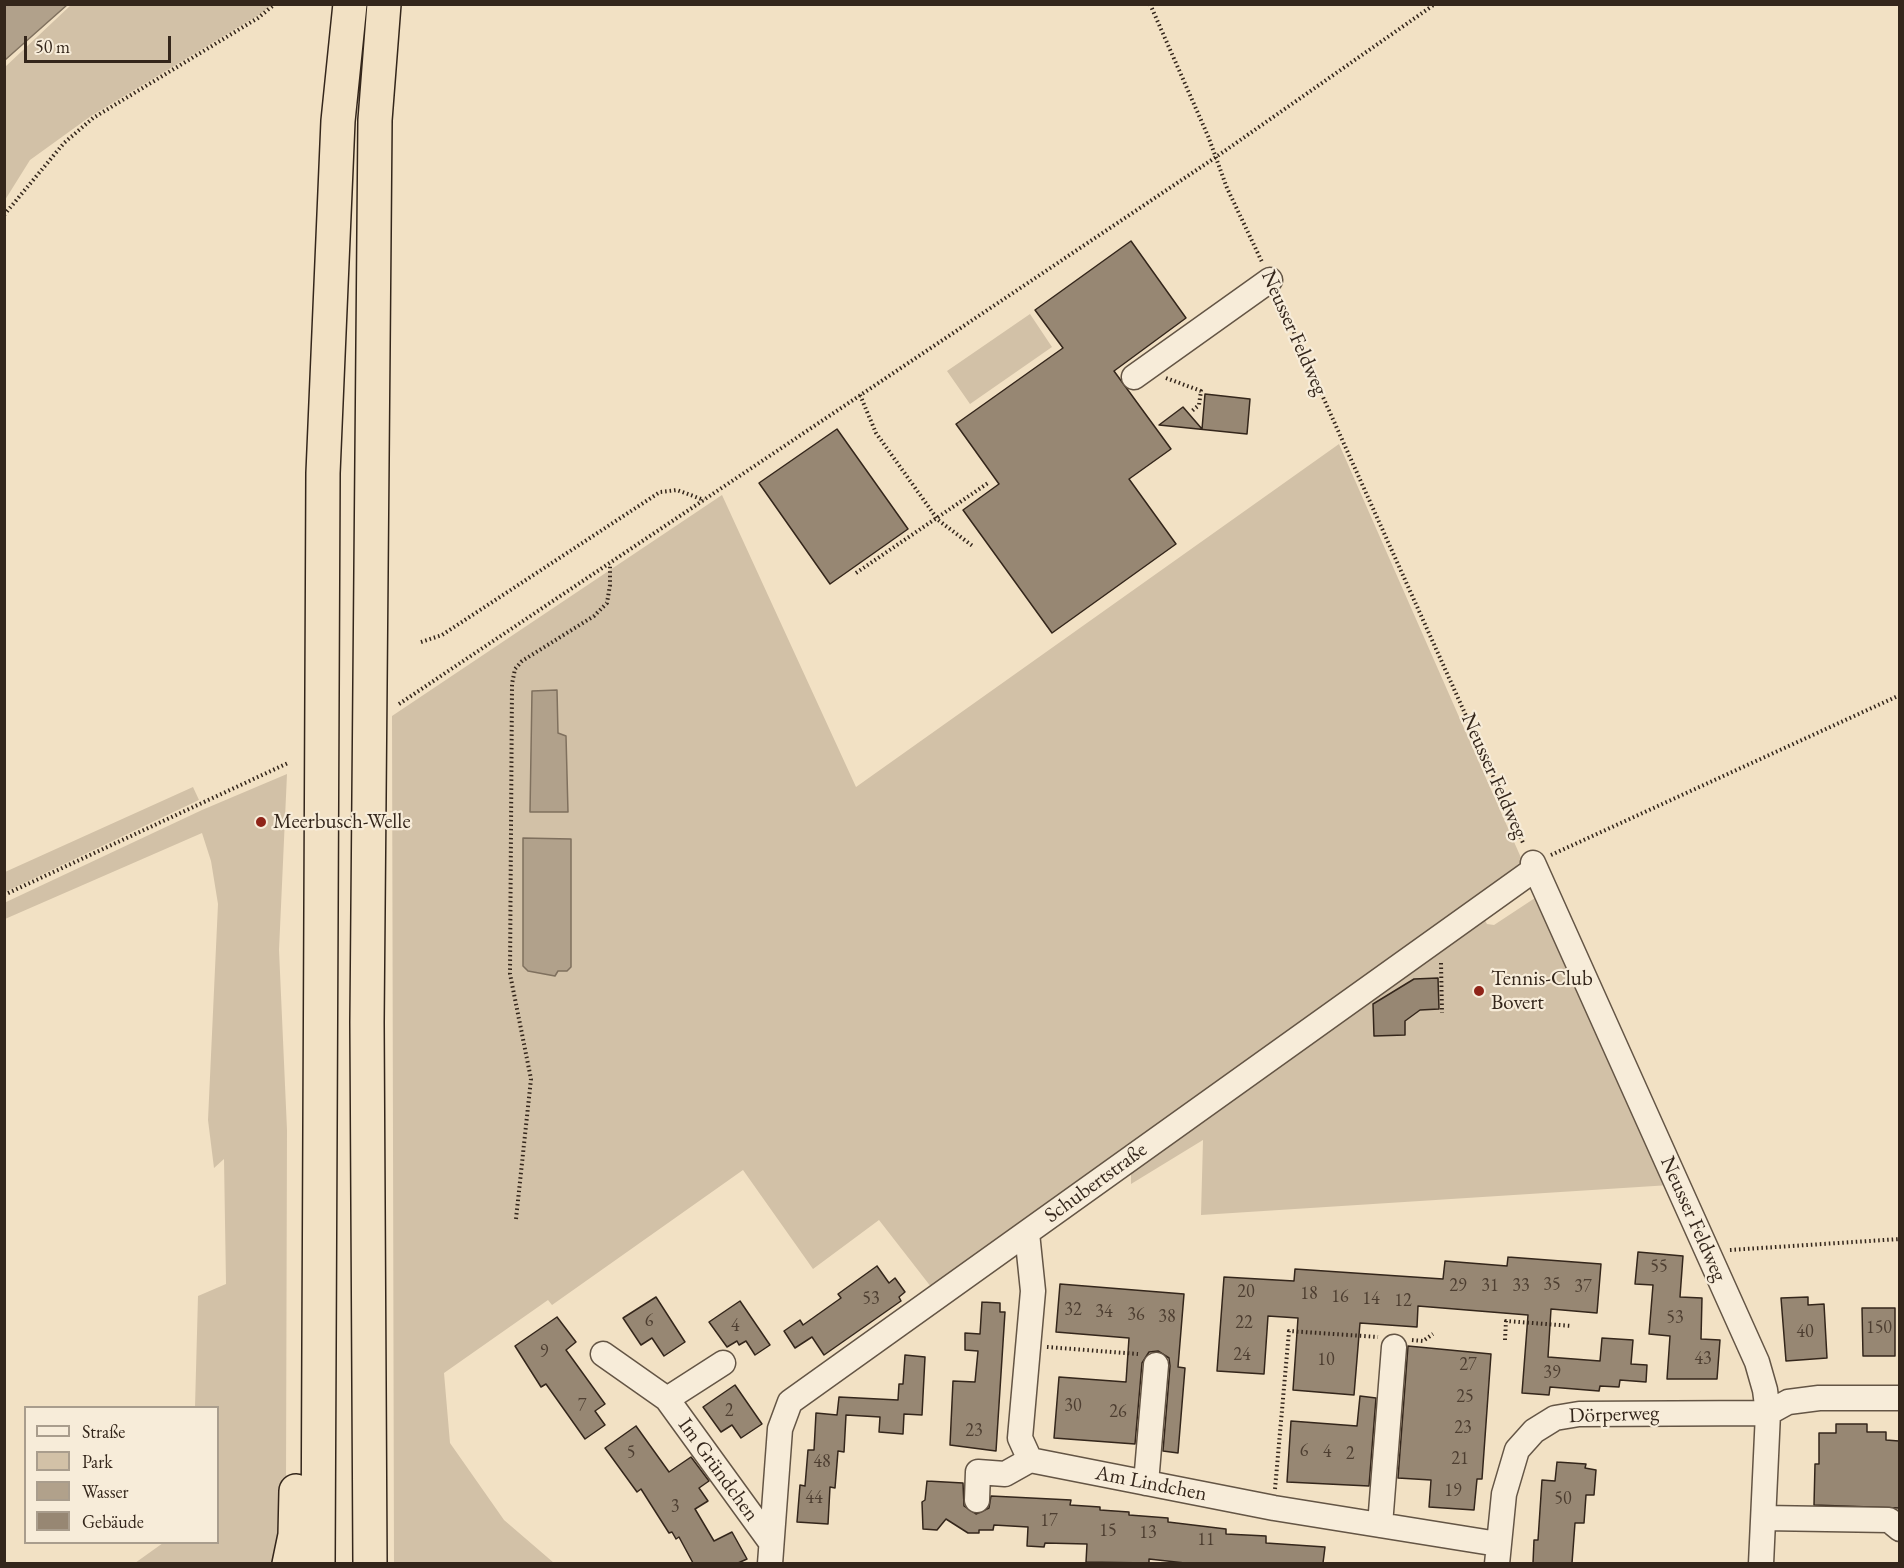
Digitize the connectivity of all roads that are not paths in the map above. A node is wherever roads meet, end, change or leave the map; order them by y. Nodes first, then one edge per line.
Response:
1 (350, 4) edge
2 (384, 4) edge
3 (1270, 280) road end
4 (1141, 372) road end
5 (1534, 866) joint
6 (1028, 1233) junction
7 (1393, 1341) road end
8 (319, 1354) junction
9 (603, 1354) dead end
10 (723, 1363) dead end
11 (1156, 1365) road end
12 (1899, 1398) edge
13 (667, 1399) junction
14 (1768, 1413) junction
15 (370, 1426) junction
16 (1030, 1460) junction
17 (1146, 1483) junction
18 (982, 1503) dead end
19 (1764, 1518) junction
20 (1380, 1525) junction
21 (1899, 1529) edge
22 (770, 1552) edge
23 (1498, 1554) edge
24 (289, 1563) edge
25 (318, 1563) edge
26 (370, 1563) edge
27 (387, 1563) edge
28 (1761, 1563) edge

1 - 8 highway
2 - 15 highway
3 - 4 street
5 - 6 street, Schubertstraße
5 - 14 street, Neusser Feldweg
6 - 16 street
6 - 22 street, Schubertstraße
7 - 20 street
8 - 24 highway
8 - 25 highway
9 - 13 street, Im Gründchen
10 - 13 street, Im Gründchen
11 - 17 street
12 - 14 street
13 - 22 street, Im Gründchen
14 - 19 street, Neusser Feldweg
14 - 23 street, Dörperweg
15 - 26 highway
15 - 27 highway
16 - 17 street, Am Lindchen
16 - 18 street
17 - 20 street, Am Lindchen
19 - 21 street
19 - 28 street, Neusser Feldweg
20 - 23 street, Am Lindchen

